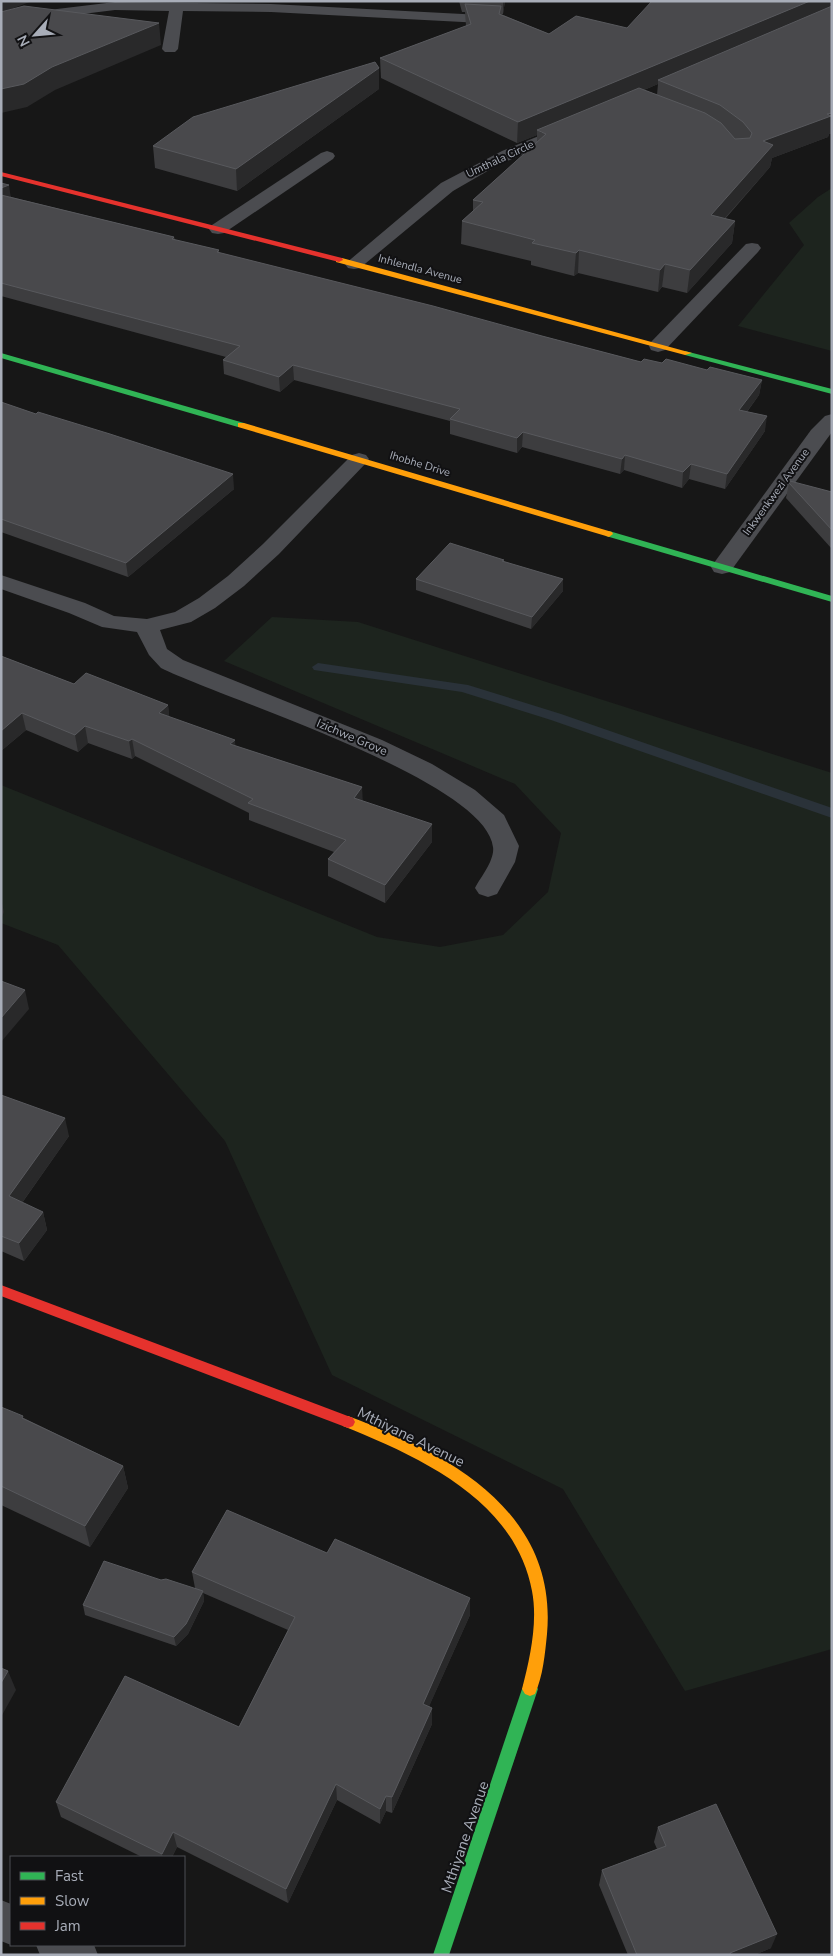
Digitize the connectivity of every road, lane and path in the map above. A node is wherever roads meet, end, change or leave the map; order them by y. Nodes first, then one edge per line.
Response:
1 (120, 3) edge
2 (177, 6) junction
3 (514, 23) edge
4 (1, 29) edge
5 (170, 49) dead end
6 (585, 122) edge
7 (327, 156) dead end
8 (1, 174) edge
9 (218, 229) junction
10 (752, 248) dead end
11 (354, 264) junction
12 (658, 346) junction
13 (1, 355) edge
14 (832, 392) edge
15 (832, 420) edge
16 (359, 459) junction
17 (722, 567) junction
18 (1, 582) edge
19 (832, 599) edge
20 (147, 626) junction
21 (488, 888) dead end
22 (1, 1290) edge
23 (58, 1946) edge
24 (78, 1955) edge
25 (441, 1955) edge

1 - 2 street
1 - 4 street
2 - 3 street
2 - 5 street
6 - 11 street, Umthala Circle
7 - 9 street
8 - 9 street, Inhlendla Avenue
9 - 11 street, Inhlendla Avenue
10 - 12 street
11 - 12 street, Inhlendla Avenue
12 - 14 street, Inhlendla Avenue
13 - 16 street, Ihobhe Drive
15 - 17 street, Inkwenkwezi Avenue
16 - 17 street, Ihobhe Drive
16 - 20 street
17 - 19 street, Ihobhe Drive
18 - 20 street
20 - 21 street, Izichwe Grove
22 - 25 street, Mthiyane Avenue
23 - 24 street

